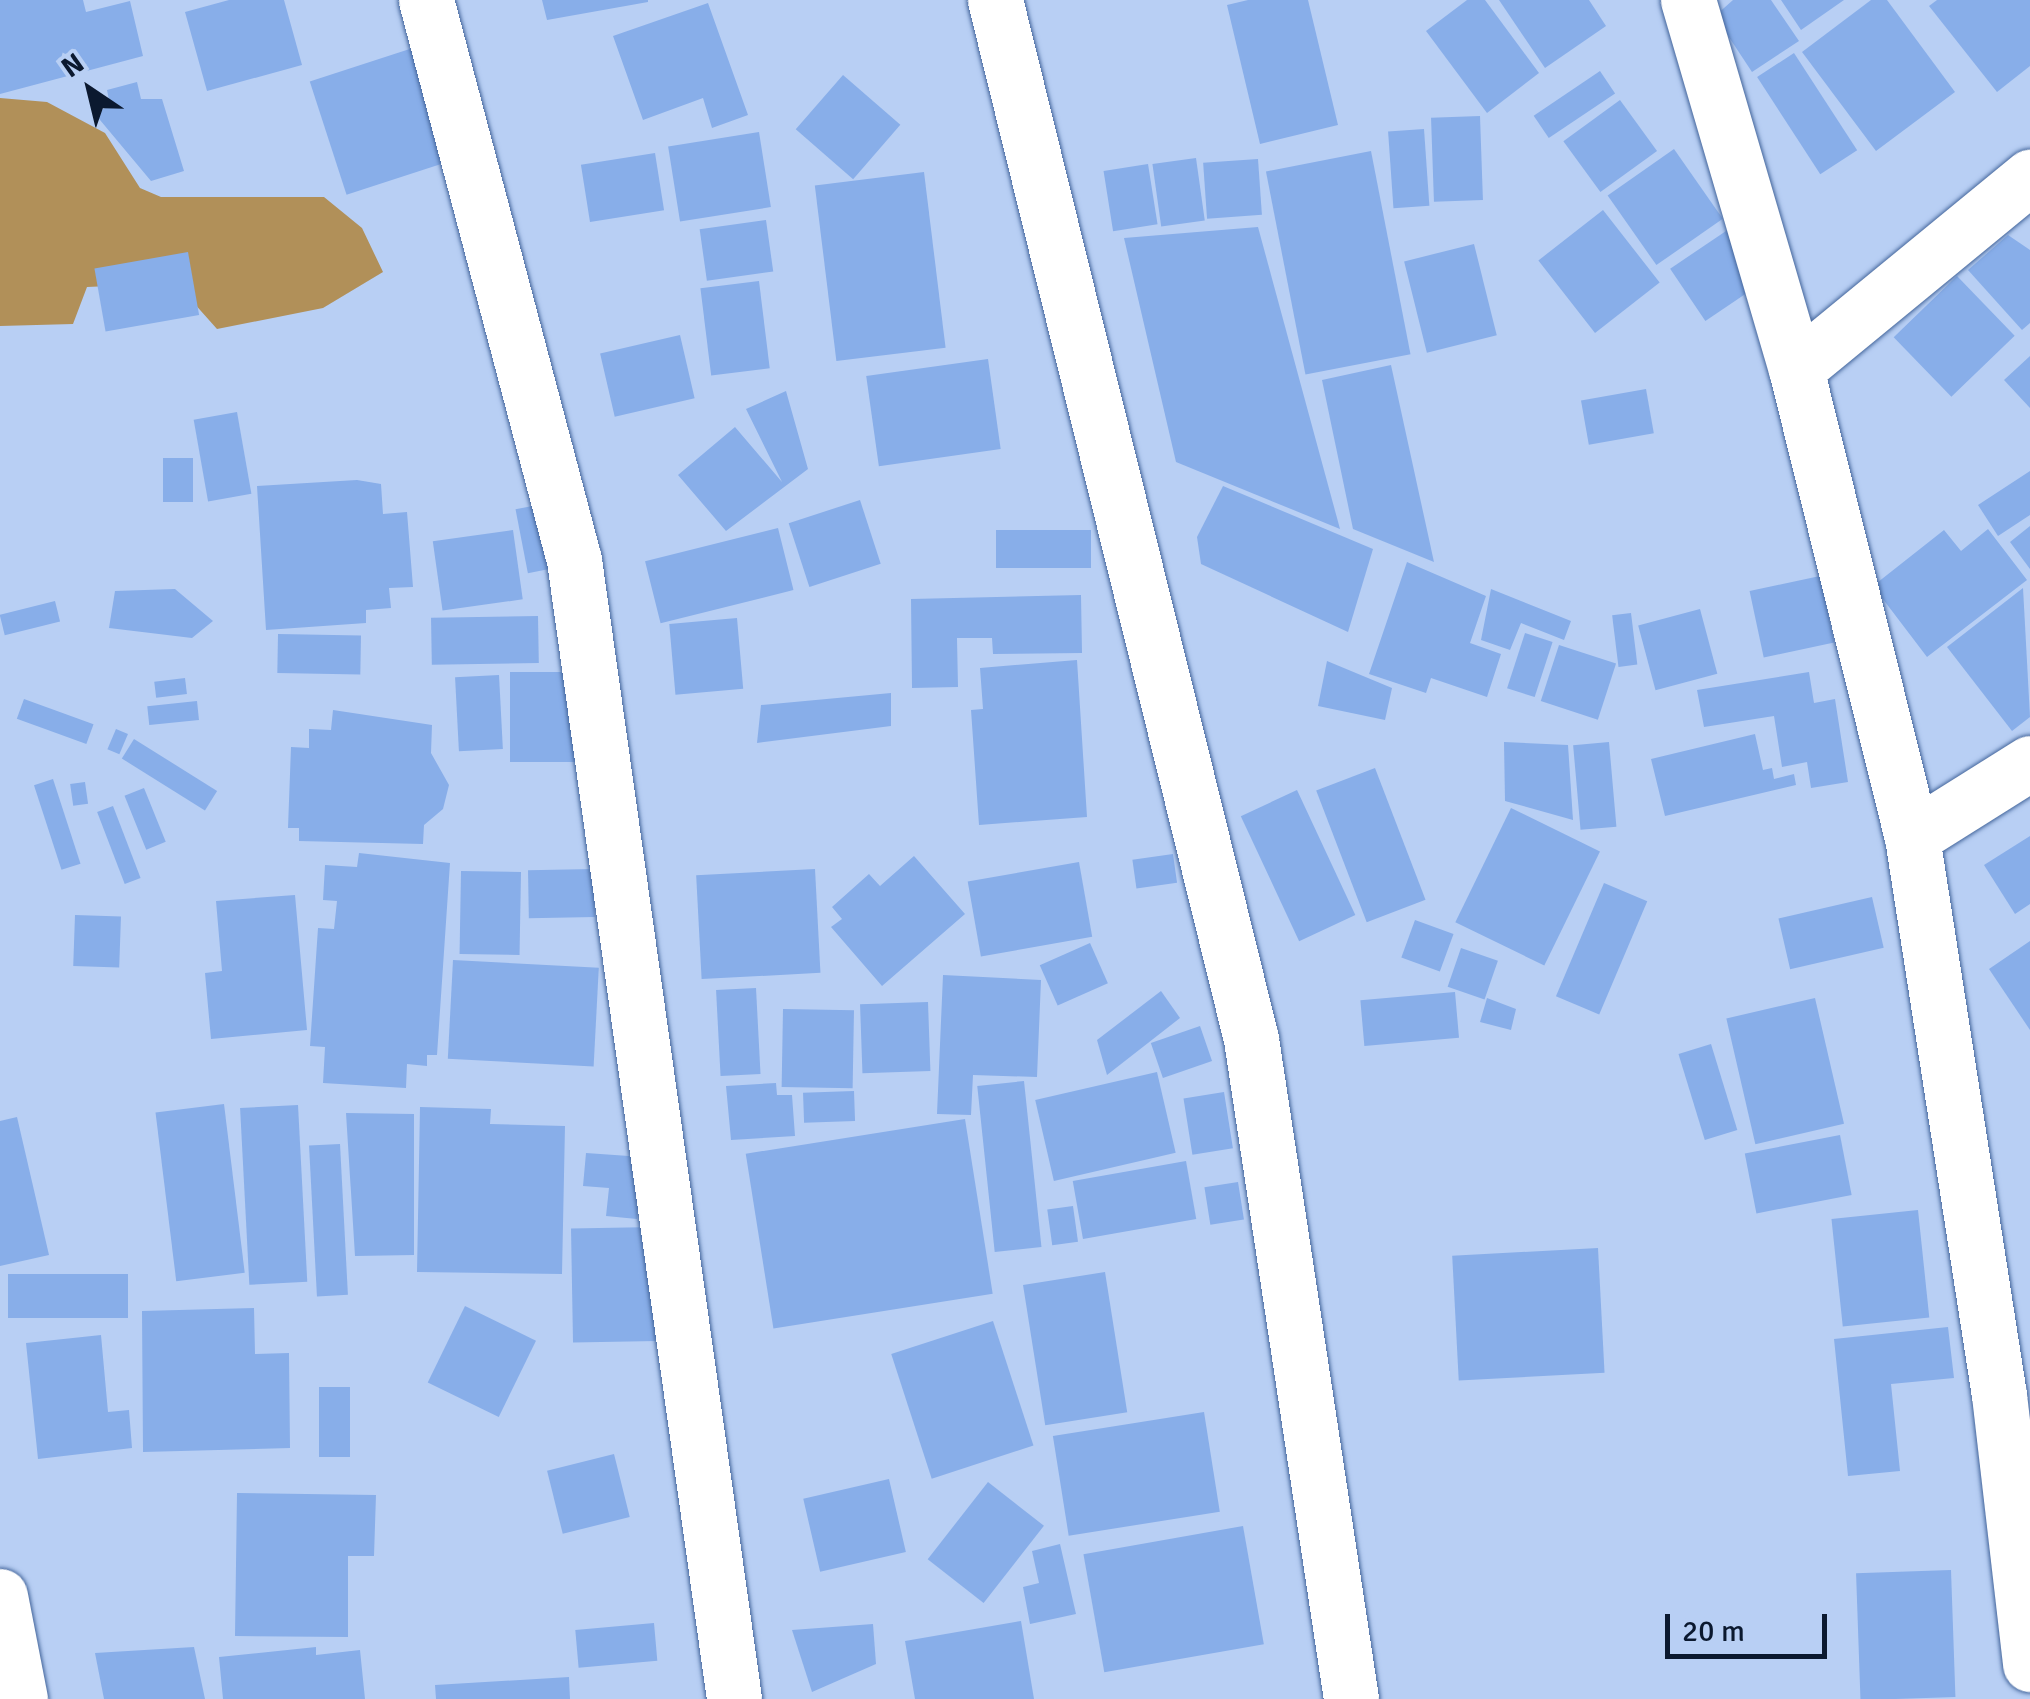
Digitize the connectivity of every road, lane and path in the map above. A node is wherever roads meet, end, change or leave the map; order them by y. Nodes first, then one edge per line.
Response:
1 (426, 0) edge
2 (995, 0) edge
3 (1688, 0) edge
4 (2030, 177) edge
5 (1796, 369) junction
6 (2030, 763) edge
7 (1912, 837) junction
8 (2014, 1383) edge
9 (0, 1596) edge
10 (2030, 1664) edge
11 (20, 1699) edge
12 (734, 1699) edge
13 (1352, 1699) edge

1 - 12 street
2 - 13 street
3 - 5 street
4 - 5 street
5 - 7 street
6 - 7 street
7 - 8 street
8 - 10 street
9 - 11 street

